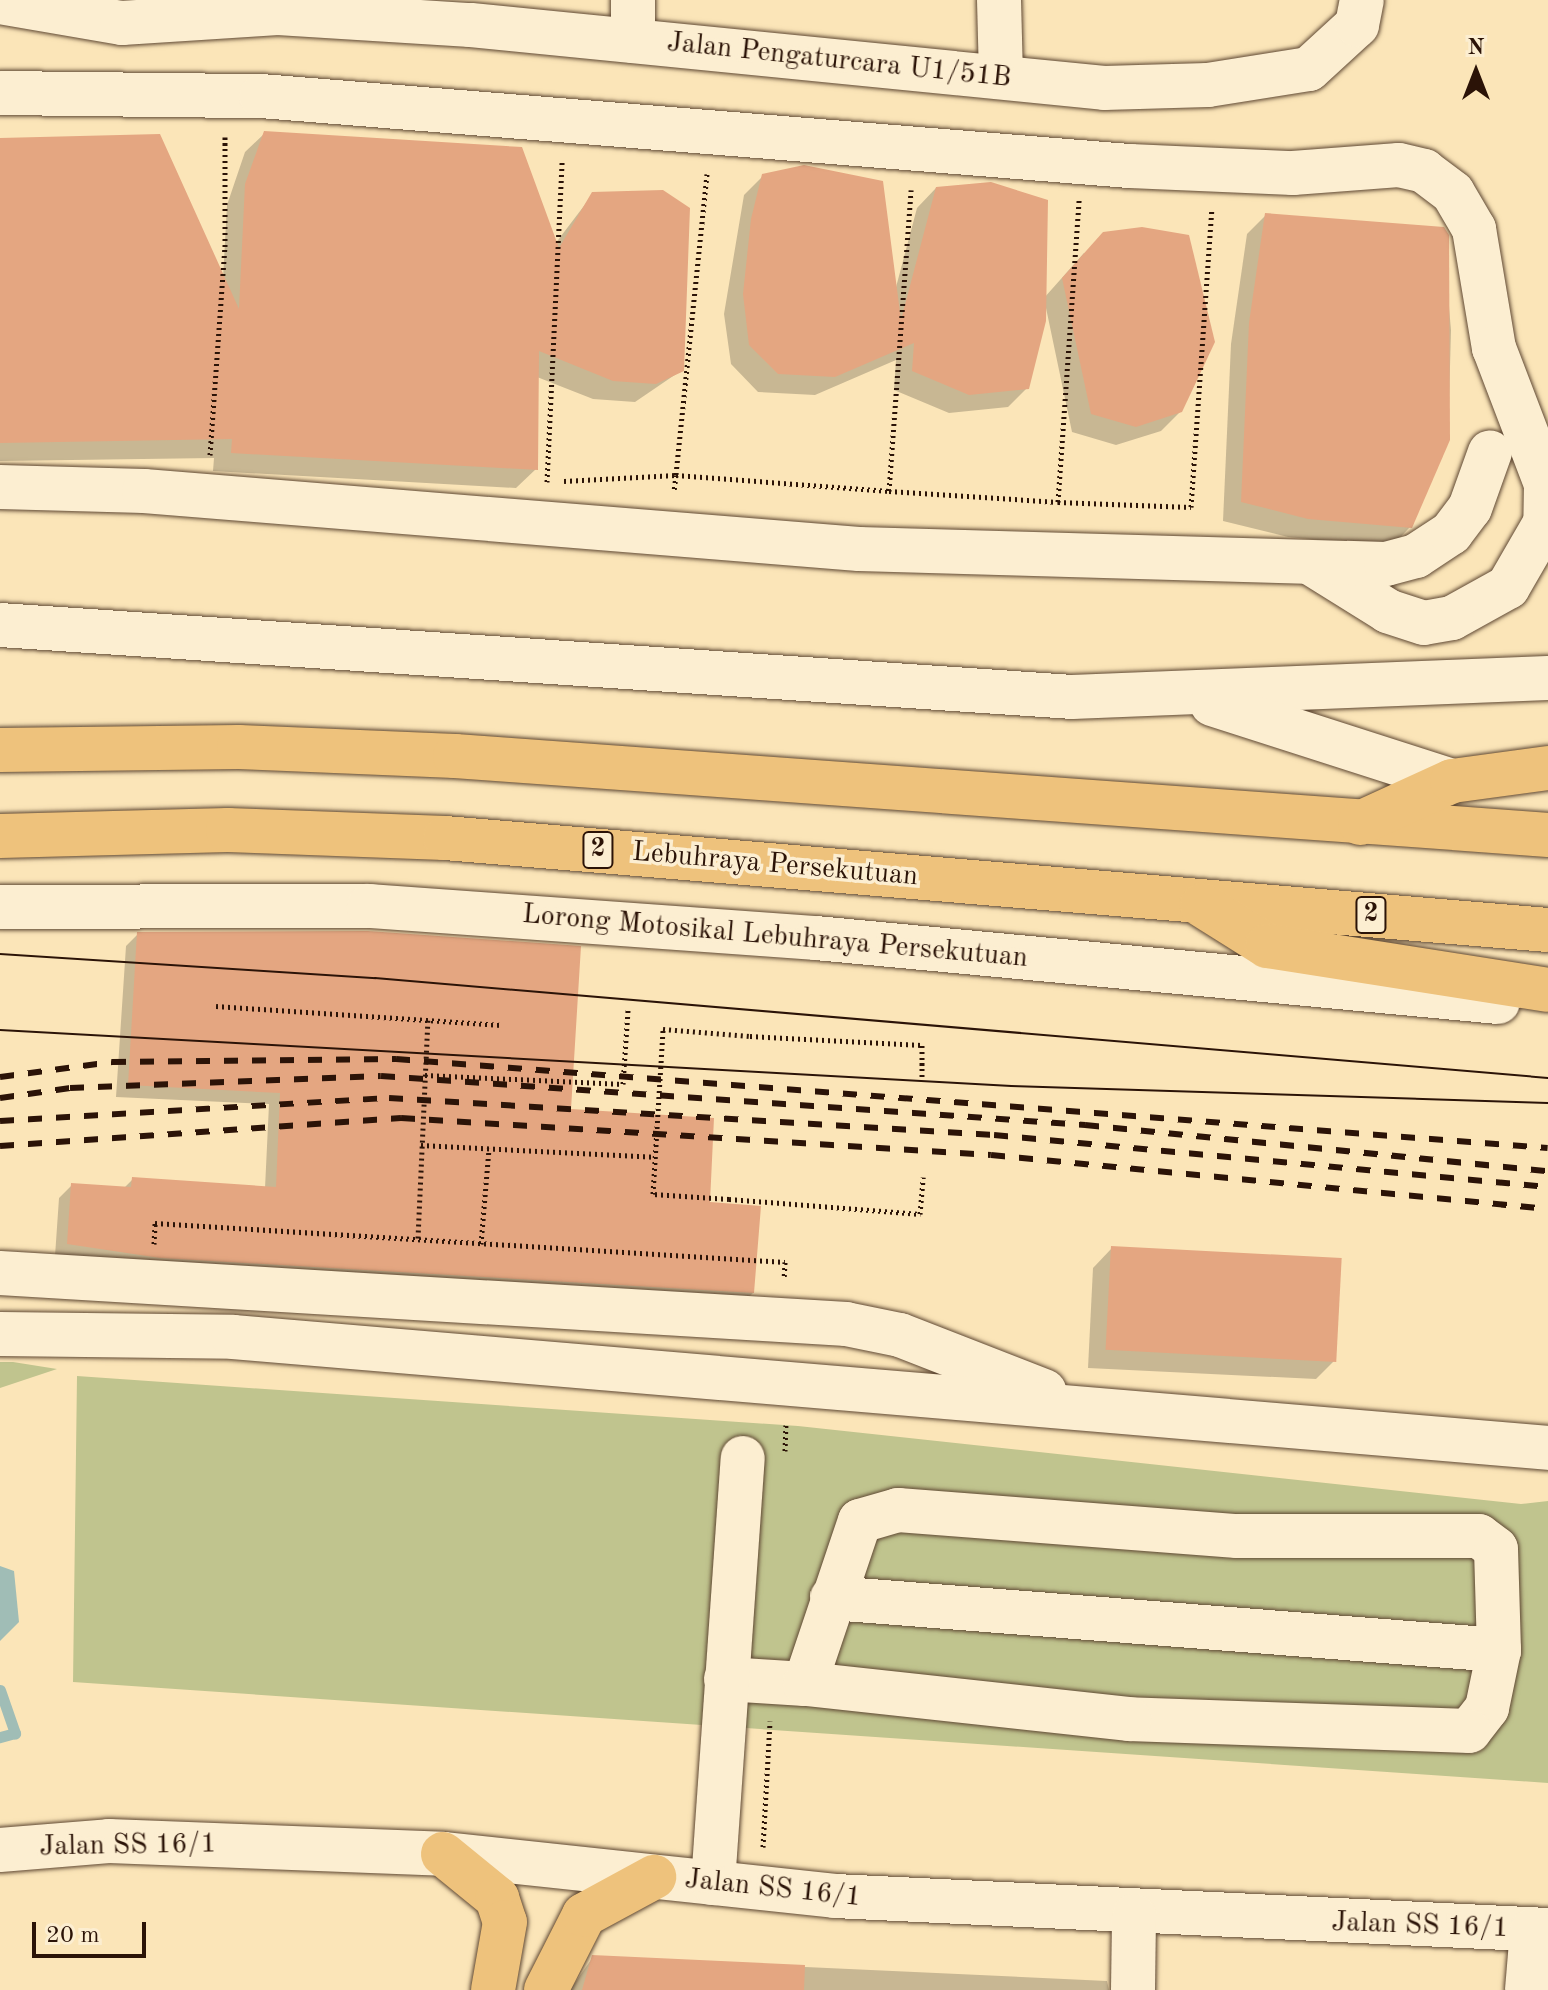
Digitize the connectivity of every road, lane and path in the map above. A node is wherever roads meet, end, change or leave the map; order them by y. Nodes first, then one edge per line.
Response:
1 (227, 0) edge
2 (999, 0) edge
3 (1362, 0) edge
4 (0, 2) edge
5 (278, 7) edge
6 (633, 20) edge
7 (1001, 76) junction
8 (0, 93) edge
9 (226, 96) junction
10 (710, 129) junction
11 (913, 146) junction
12 (563, 153) dead end
13 (1081, 161) junction
14 (1215, 170) junction
15 (1490, 452) dead end
16 (224, 462) dead end
17 (676, 475) junction
18 (532, 482) dead end
19 (547, 482) junction
20 (0, 487) edge
21 (889, 491) junction
22 (674, 493) dead end
23 (1058, 502) junction
24 (1314, 565) junction
25 (0, 598) edge
26 (0, 625) edge
27 (387, 654) junction
28 (1548, 678) edge
29 (1179, 694) junction
30 (0, 750) edge
31 (1548, 768) edge
32 (1452, 781) junction
33 (1354, 826) junction
34 (1548, 835) edge
35 (0, 836) edge
36 (1194, 900) junction
37 (0, 907) edge
38 (1548, 930) edge
39 (1548, 990) edge
40 (216, 1006) dead end
41 (1548, 1009) edge
42 (628, 1010) dead end
43 (428, 1018) junction
44 (501, 1025) dead end
45 (425, 1075) junction
46 (922, 1078) dead end
47 (421, 1145) junction
48 (489, 1148) junction
49 (654, 1157) junction
50 (923, 1177) dead end
51 (418, 1238) junction
52 (481, 1244) junction
53 (154, 1247) dead end
54 (0, 1273) edge
55 (783, 1293) dead end
56 (0, 1334) edge
57 (1091, 1409) junction
58 (1548, 1448) edge
59 (743, 1458) dead end
60 (832, 1598) junction
61 (1499, 1650) junction
62 (726, 1679) junction
63 (805, 1684) junction
64 (0, 1850) edge
65 (443, 1854) junction
66 (654, 1877) junction
67 (713, 1883) junction
68 (1134, 1916) junction
69 (1540, 1930) edge
70 (493, 1990) edge
71 (546, 1990) edge
72 (1133, 1990) edge
73 (1527, 1990) edge

1 - 5 street, Jalan Pengaturcara U1/51B
2 - 7 street
3 - 7 street, Jalan Pengaturcara U1/51B
4 - 5 street, Jalan Pengaturcara U1/51B
5 - 6 street, Jalan Pengaturcara U1/51B
6 - 7 street, Jalan Pengaturcara U1/51B
8 - 9 street
9 - 10 street
9 - 16 path
10 - 11 street
10 - 17 path
11 - 13 street
11 - 21 path
12 - 19 path
13 - 14 street
13 - 23 path
14 - 23 path
14 - 24 street
15 - 24 street
17 - 19 path
17 - 21 path
17 - 22 path
18 - 19 path
20 - 24 street
21 - 23 path
25 - 27 street
26 - 27 street
27 - 29 street
28 - 29 street
29 - 32 street
30 - 33 main road
31 - 32 main road
32 - 33 main road
33 - 34 main road
35 - 36 main road, Lebuhraya Persekutuan / 2
36 - 38 main road, Lebuhraya Persekutuan / 2
36 - 39 main road
37 - 41 street, Lorong Motosikal Lebuhraya Persekutuan
40 - 43 path
42 - 45 path, bridge
43 - 44 path
43 - 45 path, bridge
45 - 47 path, bridge
46 - 49 path, bridge
47 - 48 path
47 - 51 path, bridge
48 - 49 path
48 - 52 path
49 - 50 path, bridge
51 - 52 path
51 - 53 path
52 - 55 path
54 - 57 street
56 - 57 street
57 - 58 street
59 - 62 street
60 - 61 street
60 - 61 street
60 - 63 street
61 - 63 street
62 - 63 street
62 - 67 street
64 - 65 street, Jalan SS 16/1
65 - 66 street, Jalan SS 16/1
65 - 70 main road
66 - 67 street, Jalan SS 16/1
66 - 71 main road
67 - 68 street, Jalan SS 16/1
68 - 69 street, Jalan SS 16/1
68 - 72 street
69 - 73 street

